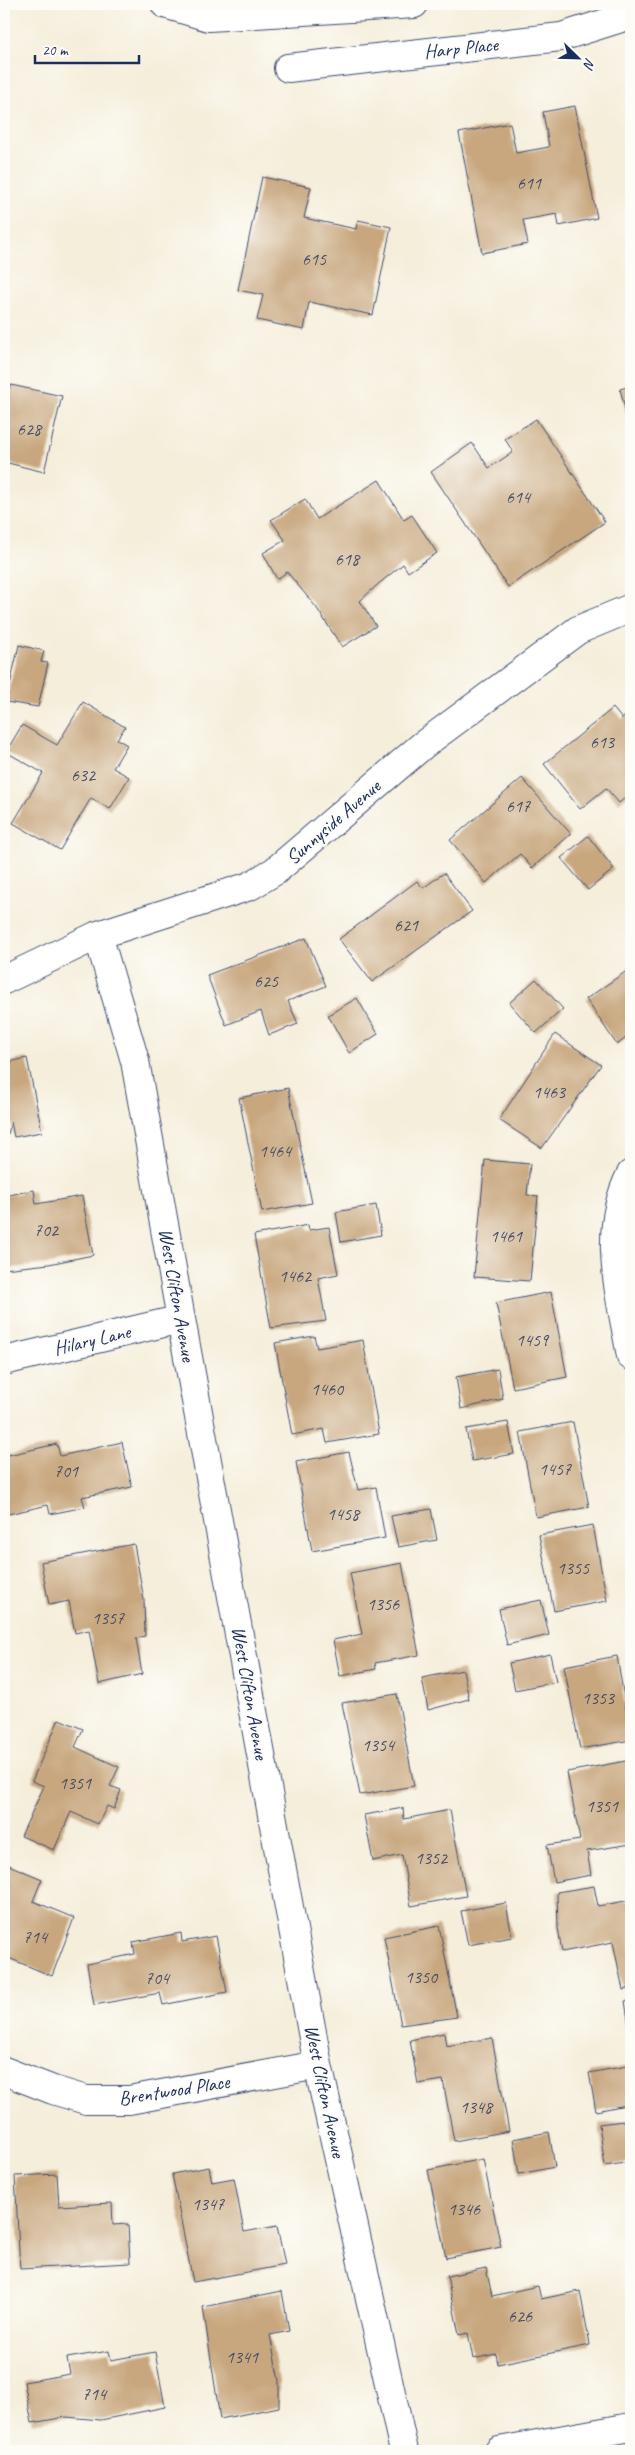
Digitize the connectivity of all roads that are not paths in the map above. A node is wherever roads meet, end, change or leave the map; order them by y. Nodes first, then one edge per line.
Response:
1 (165, 4) edge
2 (414, 4) edge
3 (631, 15) edge
4 (288, 68) dead end
5 (631, 608) edge
6 (98, 934) junction
7 (4, 980) edge
8 (631, 1174) edge
9 (181, 1319) junction
10 (631, 1356) edge
11 (4, 1361) edge
12 (318, 2065) junction
13 (4, 2071) edge
14 (631, 2427) edge
15 (404, 2451) edge
16 (499, 2451) edge

1 - 2 street
3 - 4 street, Harp Place
5 - 6 street, Sunnyside Avenue
6 - 7 street, Sunnyside Avenue
6 - 9 street, West Clifton Avenue
8 - 10 street
9 - 11 street, Hilary Lane
9 - 12 street, West Clifton Avenue
12 - 13 street, Brentwood Place
12 - 15 street, West Clifton Avenue
14 - 16 street

